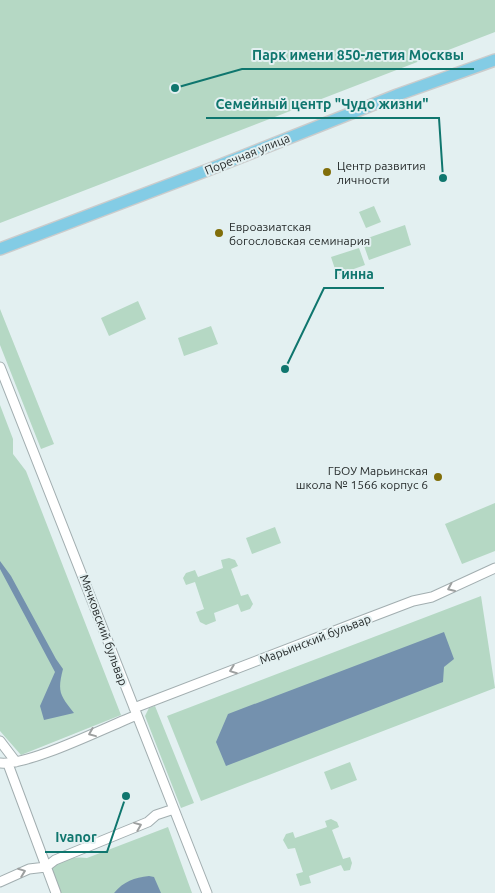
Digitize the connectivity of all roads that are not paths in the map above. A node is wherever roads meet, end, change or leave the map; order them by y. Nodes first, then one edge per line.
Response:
1 (495, 60) edge
2 (0, 249) edge
3 (0, 367) edge
4 (495, 568) edge
5 (135, 712) junction
6 (0, 741) edge
7 (8, 763) edge
8 (174, 809) junction
9 (46, 867) junction
10 (0, 882) edge
11 (56, 893) edge
12 (207, 893) edge

1 - 2 main road, Поречная улица
3 - 5 street, Мячковский бульвар
4 -> 5 street, Марьинский бульвар
5 -> 7 street, Марьинский бульвар
5 - 8 street, Мячковский бульвар
6 - 7 street
7 - 9 street
9 -> 8 street
8 - 12 street, Мячковский бульвар
10 -> 9 street
9 - 11 street

